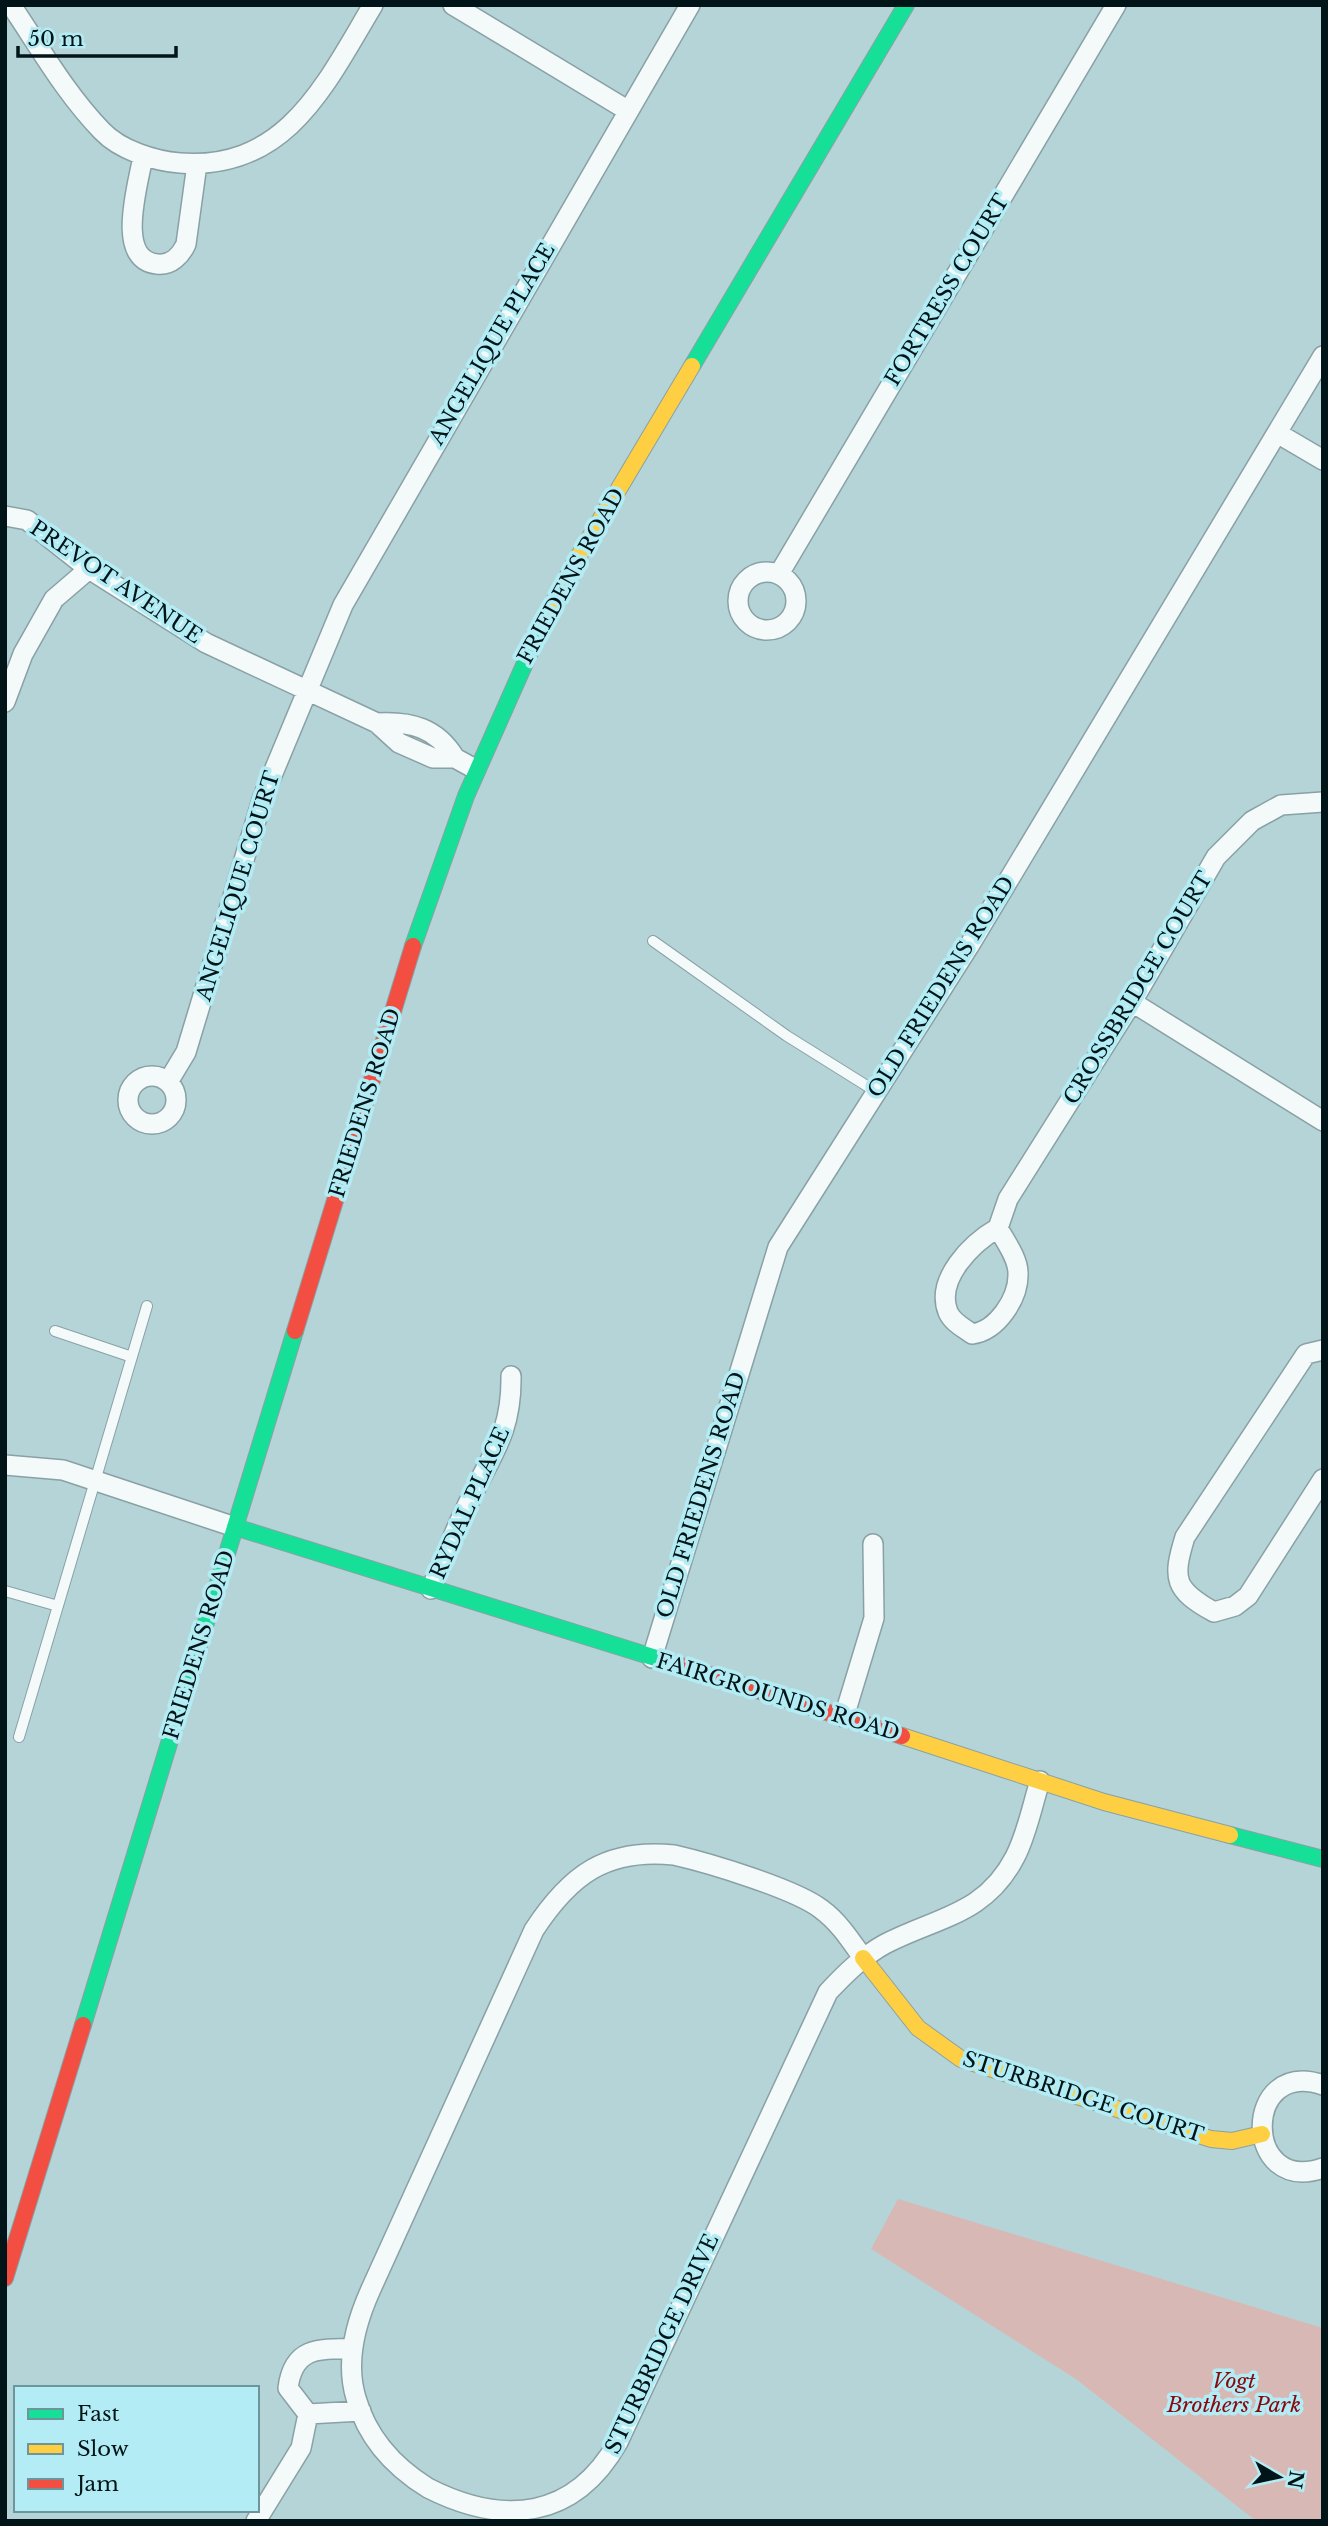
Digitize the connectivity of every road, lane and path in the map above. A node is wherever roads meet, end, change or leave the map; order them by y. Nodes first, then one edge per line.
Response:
1 (11, 5) edge
2 (373, 5) edge
3 (453, 5) edge
4 (690, 5) edge
5 (906, 5) edge
6 (1116, 5) edge
7 (627, 110) junction
8 (143, 156) junction
9 (197, 164) junction
10 (1323, 356) edge
11 (1277, 433) junction
12 (1323, 460) edge
13 (5, 516) edge
14 (89, 569) junction
15 (779, 574) dead end
16 (306, 688) junction
17 (5, 702) edge
18 (475, 769) junction
19 (1323, 802) edge
20 (653, 941) dead end
21 (1132, 1002) junction
22 (168, 1082) dead end
23 (875, 1091) junction
24 (1323, 1121) edge
25 (998, 1228) junction
26 (146, 1307) dead end
27 (55, 1331) dead end
28 (1323, 1350) edge
29 (132, 1357) junction
30 (511, 1376) dead end
31 (5, 1465) edge
32 (1323, 1479) edge
33 (95, 1481) junction
34 (235, 1527) junction
35 (873, 1544) dead end
36 (431, 1589) junction
37 (5, 1591) edge
38 (58, 1606) junction
39 (652, 1658) junction
40 (844, 1717) junction
41 (19, 1737) dead end
42 (1040, 1781) junction
43 (1323, 1859) edge
44 (863, 1958) junction
45 (1323, 2085) edge
46 (1262, 2134) junction
47 (1323, 2168) edge
48 (5, 2278) edge
49 (352, 2349) junction
50 (361, 2411) junction
51 (308, 2414) junction
52 (256, 2521) edge

1 - 8 street
2 - 9 street
3 - 7 street
4 - 7 street, ANGELIQUE PLACE
5 - 18 main road, FRIEDENS ROAD
6 - 15 street, FORTRESS COURT
7 - 16 street, ANGELIQUE PLACE
8 - 9 street
8 - 9 street
10 - 11 street, OLD FRIEDENS ROAD
11 - 12 street
11 - 23 street, OLD FRIEDENS ROAD
13 - 14 street, PREVOT AVENUE
14 - 16 street, PREVOT AVENUE
14 - 17 street
16 - 18 street, PREVOT AVENUE
16 - 22 street, ANGELIQUE COURT
18 - 34 main road, FRIEDENS ROAD
19 - 21 street, CROSSBRIDGE COURT
20 - 23 lane
21 - 24 street
21 - 25 street, CROSSBRIDGE COURT
23 - 39 street, OLD FRIEDENS ROAD
25 - 25 street
26 - 29 lane
27 - 29 lane
28 - 32 street
29 - 33 lane
30 - 36 street, RYDAL PLACE
31 - 33 street
33 - 34 street
33 - 38 lane
34 - 36 main road, FAIRGROUNDS ROAD
34 - 48 main road, FRIEDENS ROAD
35 - 40 street
36 - 39 main road, FAIRGROUNDS ROAD
37 - 38 lane
38 - 41 lane
39 - 40 main road, FAIRGROUNDS ROAD
40 - 42 main road, FAIRGROUNDS ROAD
42 - 43 main road, FAIRGROUNDS ROAD
42 - 44 street, STURBRIDGE DRIVE
44 - 46 main road, STURBRIDGE COURT
44 - 49 street, STURBRIDGE DRIVE
44 - 50 street, STURBRIDGE DRIVE
45 - 46 street
46 - 47 street
49 - 50 street, STURBRIDGE DRIVE
49 - 51 street
50 - 51 street
51 - 52 street

